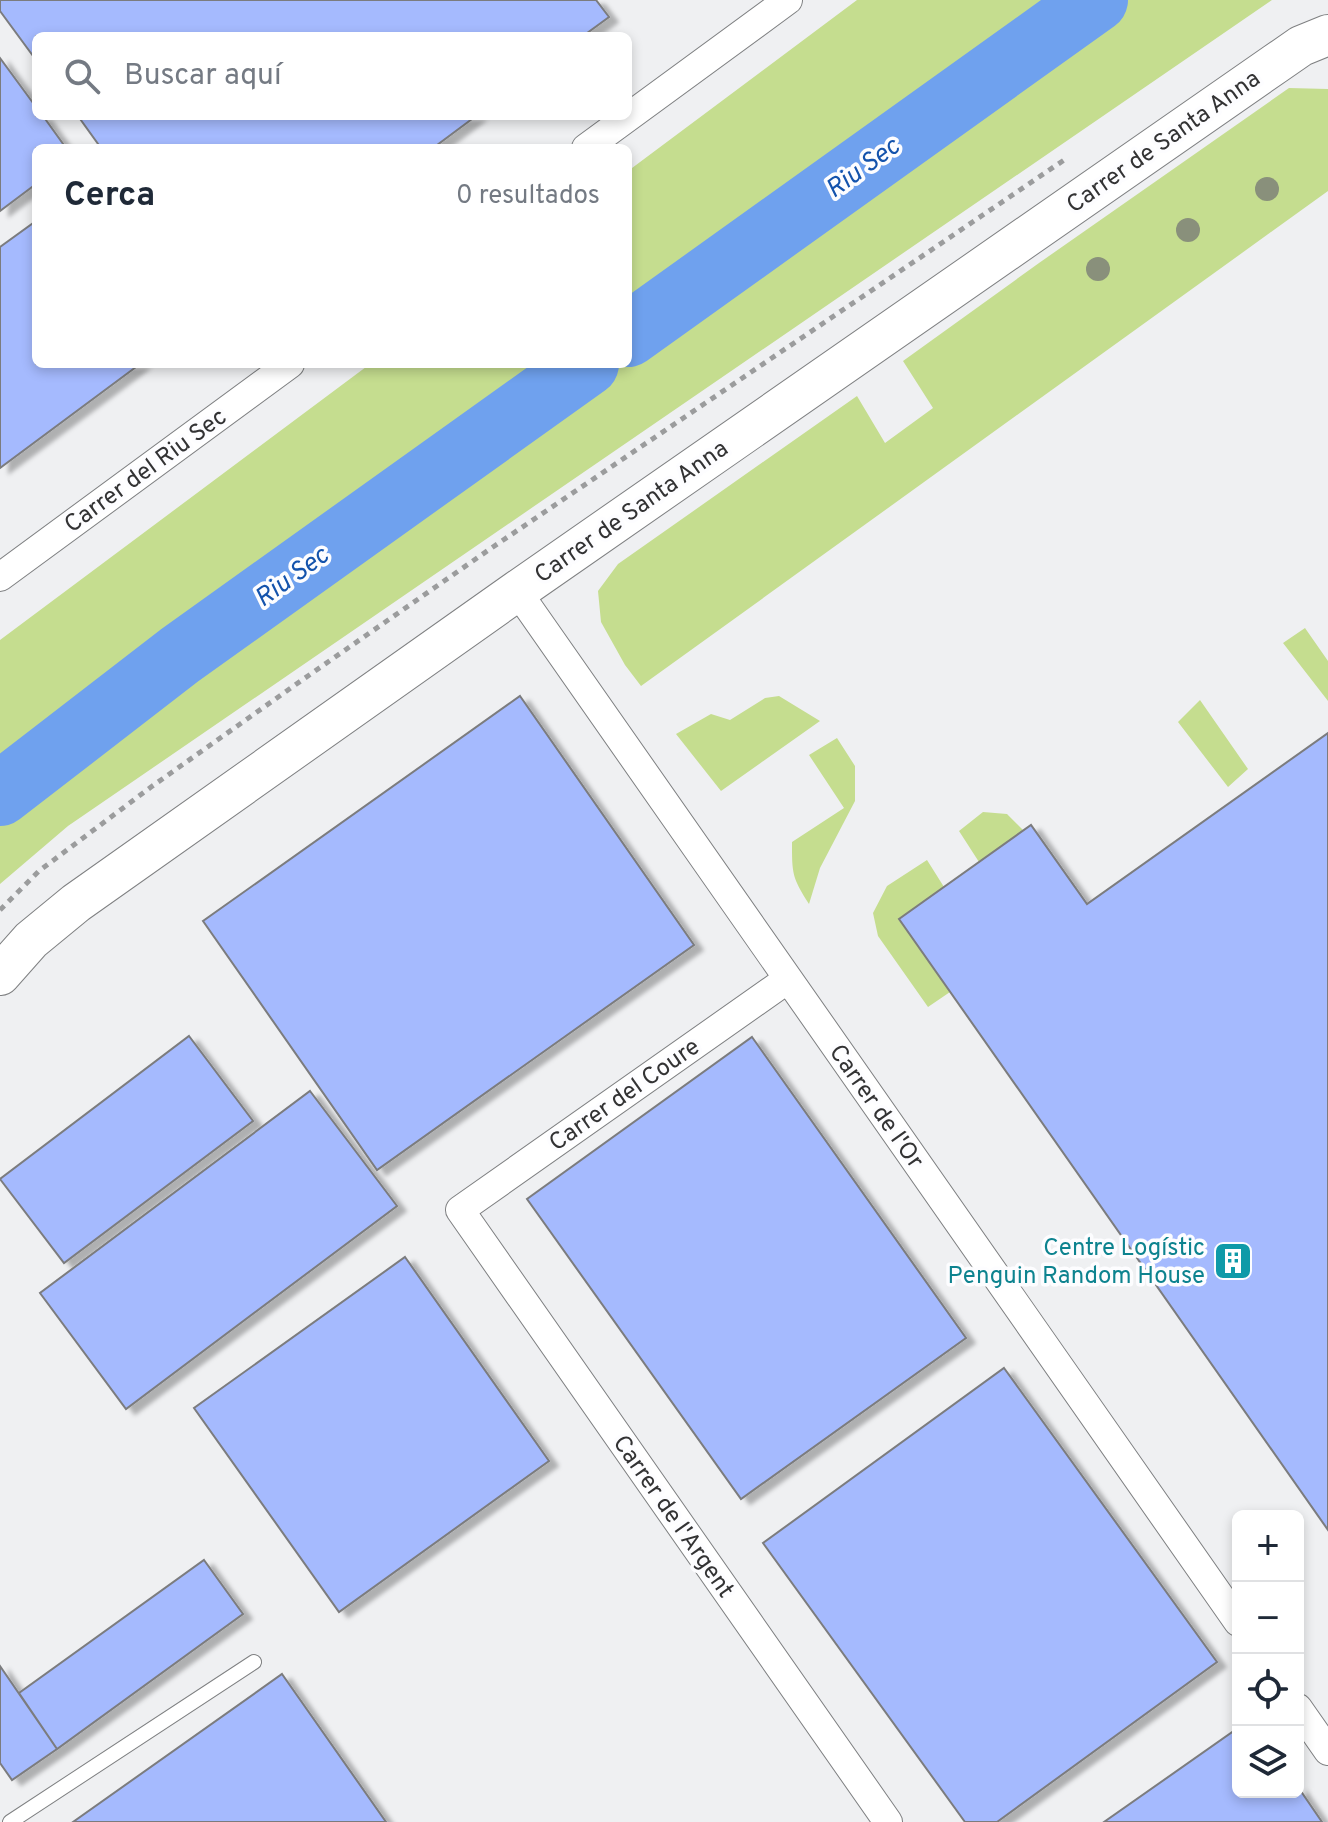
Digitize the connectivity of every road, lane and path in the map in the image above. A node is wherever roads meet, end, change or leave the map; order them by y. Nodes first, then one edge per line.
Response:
1 (788, 0) edge
2 (1328, 4) edge
3 (1328, 35) edge
4 (1275, 64) junction
5 (632, 114) edge
6 (624, 120) edge
7 (591, 144) edge
8 (1069, 157) dead end
9 (285, 368) edge
10 (0, 577) edge
11 (517, 591) junction
12 (0, 910) edge
13 (0, 975) edge
14 (788, 979) junction
15 (460, 1210) joint
16 (1232, 1613) edge
17 (254, 1662) dead end
18 (1304, 1717) edge
19 (1328, 1751) edge
20 (10, 1822) edge
21 (888, 1822) edge

1 - 5 street
2 - 4 street, Carrer de Santa Anna
3 - 4 street, Carrer de Santa Anna
4 - 11 street, Carrer de Santa Anna
6 - 7 street
8 - 12 path
9 - 10 street, Carrer del Riu Sec
11 - 13 street, Carrer de Santa Anna
11 - 14 street, Carrer de l'Or
14 - 15 street, Carrer del Coure
14 - 16 street, Carrer de l'Or
15 - 21 street, Carrer de l'Argent
17 - 20 lane
18 - 19 street

